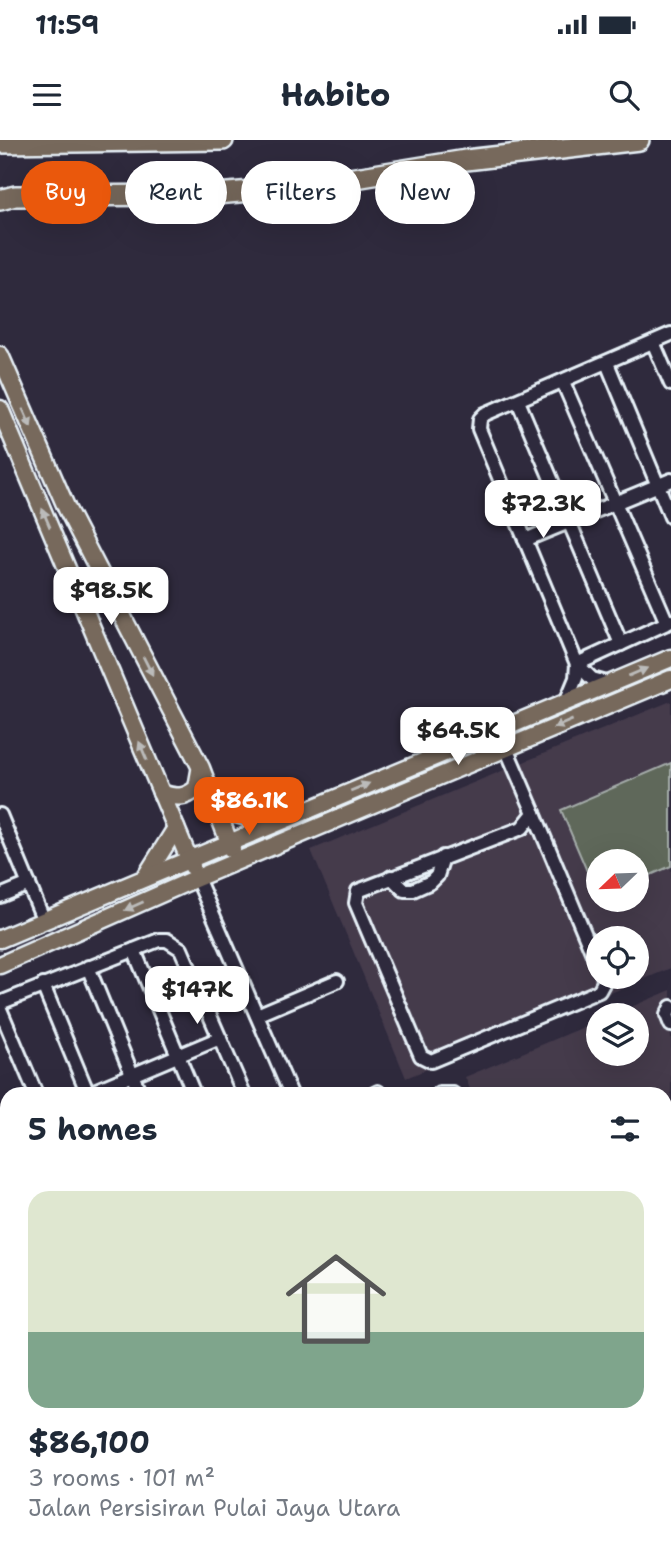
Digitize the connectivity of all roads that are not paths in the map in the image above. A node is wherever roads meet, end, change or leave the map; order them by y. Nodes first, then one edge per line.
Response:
1 (223, 140) edge
2 (639, 140) edge
3 (0, 143) edge
4 (0, 200) edge
5 (671, 334) edge
6 (653, 342) junction
7 (0, 355) edge
8 (607, 363) junction
9 (563, 382) junction
10 (671, 383) edge
11 (518, 401) junction
12 (0, 409) edge
13 (671, 480) edge
14 (658, 486) junction
15 (614, 503) junction
16 (671, 517) edge
17 (568, 522) junction
18 (525, 540) junction
19 (669, 622) edge
20 (621, 644) junction
21 (671, 658) edge
22 (577, 664) junction
23 (671, 679) edge
24 (610, 684) junction
25 (566, 702) junction
26 (506, 748) junction
27 (201, 768) junction
28 (161, 793) junction
29 (215, 806) junction
30 (534, 813) junction
31 (0, 815) edge
32 (292, 816) junction
33 (176, 828) junction
34 (229, 842) junction
35 (443, 857) junction
36 (189, 859) junction
37 (237, 861) junction
38 (146, 876) junction
39 (391, 877) junction
40 (197, 878) junction
41 (29, 884) junction
42 (0, 896) edge
43 (44, 921) junction
44 (586, 937) edge
45 (0, 939) edge
46 (134, 950) junction
47 (0, 965) edge
48 (88, 967) junction
49 (337, 981) dead end
50 (43, 985) junction
51 (600, 989) edge
52 (0, 1003) edge
53 (671, 1007) edge
54 (0, 1009) edge
55 (257, 1015) junction
56 (671, 1025) edge
57 (220, 1038) junction
58 (178, 1055) junction
59 (132, 1074) junction
60 (33, 1087) edge
61 (85, 1087) edge
62 (103, 1087) edge
63 (138, 1087) edge
64 (191, 1087) edge
65 (241, 1087) edge
66 (288, 1087) edge

1 - 3 highway
2 - 4 highway
5 - 6 street
6 - 8 street
6 - 10 street
7 -> 27 main road
8 - 9 street
8 - 14 street
9 - 11 street
9 - 15 street
11 - 17 street
11 - 18 street
28 -> 12 main road
13 - 14 street
14 - 15 street
14 - 16 street
15 - 17 street
15 - 19 street
17 - 18 street
17 - 20 street
18 - 22 street
19 - 20 street
20 - 22 street
24 -> 21 main road
22 - 24 street
22 - 25 street
23 -> 26 main road
24 - 25 main road
32 -> 25 main road
26 - 30 street
26 - 37 main road
27 - 28 main road
27 - 29 main road
28 - 33 main road
29 - 32 main road
29 - 34 main road
30 - 35 street
30 - 44 street
31 - 41 street
32 - 34 main road
33 - 36 main road
33 - 38 main road
34 - 36 main road
34 - 37 main road
35 - 39 street
35 - 39 street
36 - 38 main road
36 - 40 main road
37 - 40 main road
38 - 43 main road
39 - 51 street
40 -> 47 main road
40 - 55 street
41 - 42 street
41 - 43 street
43 - 45 main road
46 - 48 street
46 - 57 street
46 - 58 street
48 - 50 street
48 - 59 street
49 - 55 street
50 - 52 street
50 - 61 street
53 - 56 street
54 - 60 street
55 - 66 street
57 - 58 street
57 - 65 street
58 - 59 street
58 - 64 street
59 - 62 street
59 - 63 street

